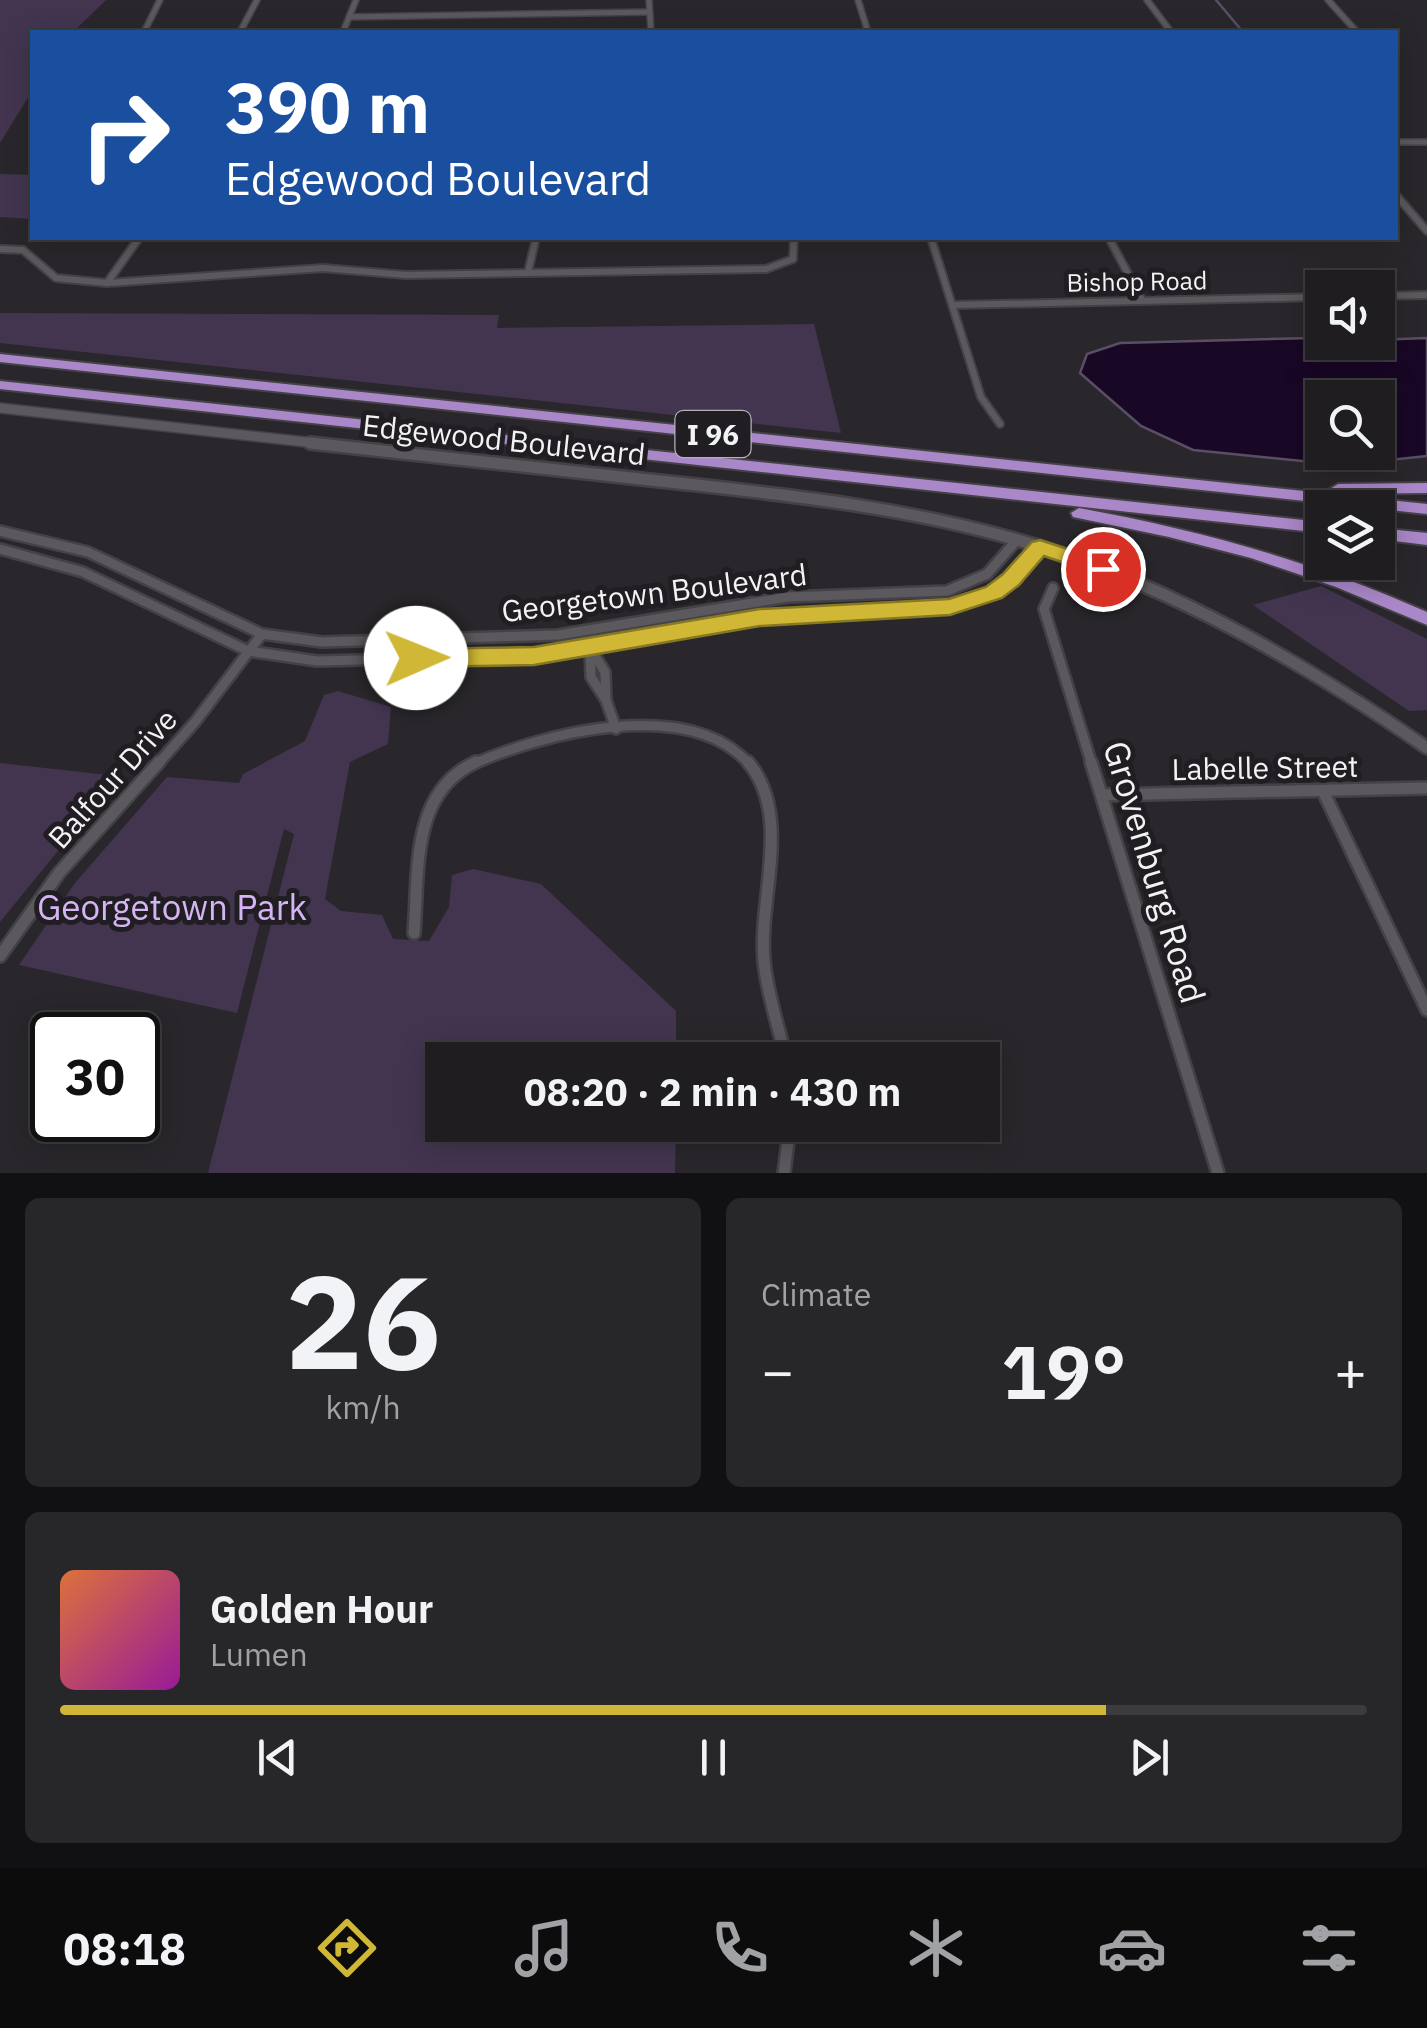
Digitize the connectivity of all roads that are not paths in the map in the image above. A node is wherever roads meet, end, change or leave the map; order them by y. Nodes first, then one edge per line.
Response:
1 (160, 0) edge
2 (257, 0) edge
3 (356, 0) edge
4 (648, 0) edge
5 (858, 0) edge
6 (1147, 0) edge
7 (1328, 0) edge
8 (650, 12) junction
9 (349, 17) junction
10 (145, 30) edge
11 (241, 30) edge
12 (344, 30) edge
13 (651, 30) edge
14 (867, 30) edge
15 (1170, 30) edge
16 (1355, 30) edge
17 (1398, 142) edge
18 (1427, 142) edge
19 (1398, 197) edge
20 (1398, 205) edge
21 (1405, 205) junction
22 (1427, 231) edge
23 (0, 239) edge
24 (138, 240) edge
25 (536, 240) edge
26 (794, 240) edge
27 (932, 240) edge
28 (1110, 240) edge
29 (0, 249) edge
30 (528, 272) junction
31 (106, 283) junction
32 (1427, 295) edge
33 (1395, 296) edge
34 (1305, 297) edge
35 (1142, 300) junction
36 (953, 305) junction
37 (0, 358) edge
38 (0, 385) edge
39 (0, 408) edge
40 (1000, 424) dead end
41 (677, 457) junction
42 (1102, 475) junction
43 (1427, 488) edge
44 (1427, 509) edge
45 (1305, 526) edge
46 (0, 532) edge
47 (1395, 536) edge
48 (1427, 539) edge
49 (1016, 540) junction
50 (1040, 547) junction
51 (0, 549) edge
52 (1053, 588) dead end
53 (1427, 619) edge
54 (262, 634) junction
55 (590, 648) junction
56 (248, 652) junction
57 (616, 729) junction
58 (1427, 748) edge
59 (1427, 788) edge
60 (1323, 791) junction
61 (1103, 794) junction
62 (414, 933) dead end
63 (0, 956) edge
64 (1423, 991) edge
65 (1427, 1010) edge
66 (782, 1042) edge
67 (788, 1142) edge
68 (784, 1173) edge
69 (1218, 1173) edge

1 - 10 street
2 - 11 street
3 - 9 street
4 - 8 street
5 - 14 street
6 - 15 street
7 - 16 street
8 - 9 street
8 - 13 street
9 - 12 street
17 - 18 street
19 - 21 street
20 - 21 street
21 - 22 street
23 - 29 street
24 - 31 street
25 - 30 street
26 - 30 street
27 - 36 street
28 - 35 street
29 - 31 street
30 - 31 street
32 - 33 street
34 - 35 street, Bishop Road
35 - 36 street, Bishop Road
36 - 40 street
37 - 42 highway, I 96
38 - 41 highway, I 96
39 - 49 street, Edgewood Boulevard
41 - 45 highway, I 96
41 - 53 highway
42 - 43 highway
42 - 44 highway, I 96
46 - 54 street, Georgetown Boulevard
47 - 48 highway
49 - 50 street, Edgewood Boulevard
49 - 54 street, Georgetown Boulevard
50 - 55 street, Georgetown Boulevard
50 - 58 street, Edgewood Boulevard
51 - 56 street, Georgetown Boulevard
52 - 61 street, Grovenburg Road
54 - 56 street, Balfour Drive
55 - 56 street, Georgetown Boulevard
55 - 57 street
56 - 63 street, Balfour Drive
57 - 62 street
57 - 66 street
59 - 60 street, Labelle Street
60 - 61 street, Labelle Street
60 - 64 street
61 - 69 street, Grovenburg Road
64 - 65 street
67 - 68 street

